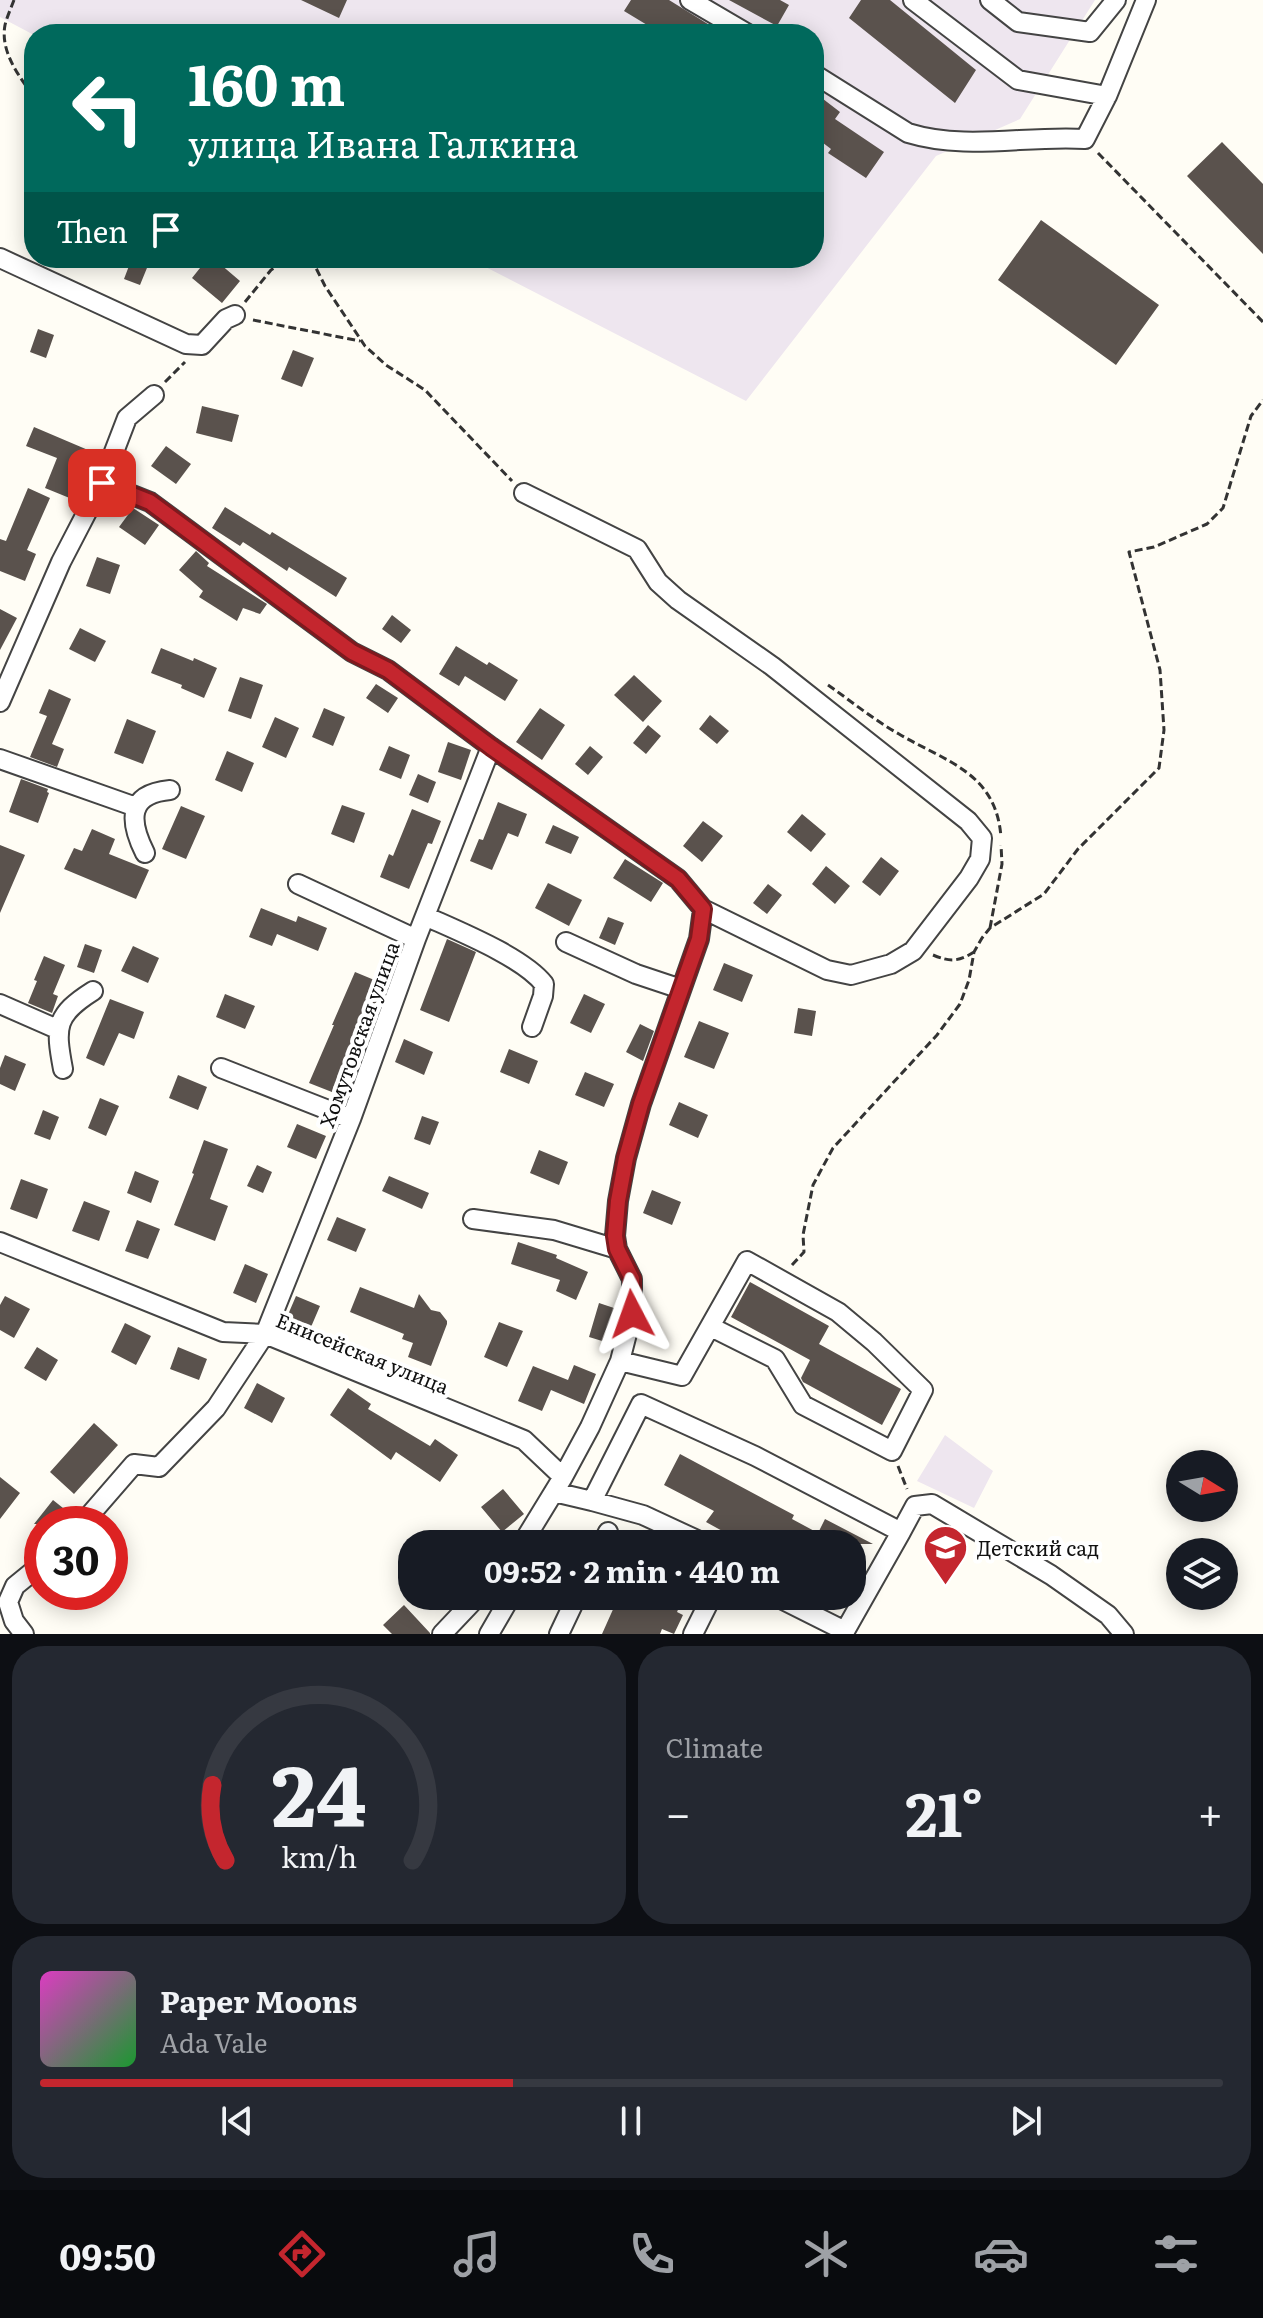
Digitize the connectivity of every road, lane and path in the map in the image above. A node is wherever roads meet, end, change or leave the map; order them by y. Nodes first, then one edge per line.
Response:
1 (14, 0) edge
2 (690, 0) edge
3 (913, 0) edge
4 (990, 0) edge
5 (1116, 0) edge
6 (1146, 0) edge
7 (731, 24) edge
8 (824, 80) edge
9 (24, 82) edge
10 (1107, 96) junction
11 (1085, 139) junction
12 (0, 258) edge
13 (274, 268) edge
14 (316, 268) edge
15 (235, 315) junction
16 (1263, 322) edge
17 (362, 342) junction
18 (202, 345) junction
19 (154, 395) joint
20 (1263, 400) edge
21 (102, 483) junction
22 (524, 493) joint
23 (0, 702) edge
24 (491, 747) junction
25 (0, 759) edge
26 (170, 790) dead end
27 (136, 807) junction
28 (145, 853) dead end
29 (298, 884) dead end
30 (703, 909) junction
31 (425, 916) junction
32 (416, 939) junction
33 (566, 942) dead end
34 (913, 951) junction
35 (974, 952) junction
36 (681, 989) junction
37 (93, 991) dead end
38 (0, 1004) edge
39 (532, 1027) dead end
40 (57, 1029) junction
41 (221, 1068) dead end
42 (63, 1069) dead end
43 (351, 1119) junction
44 (473, 1219) dead end
45 (0, 1242) edge
46 (617, 1249) junction
47 (776, 1276) junction
48 (711, 1327) junction
49 (265, 1334) junction
50 (620, 1361) junction
51 (892, 1451) junction
52 (559, 1484) junction
53 (592, 1501) junction
54 (98, 1506) edge
55 (915, 1506) junction
56 (537, 1520) junction
57 (531, 1530) edge
58 (539, 1530) edge
59 (675, 1530) edge
60 (901, 1532) junction
61 (24, 1579) edge
62 (465, 1610) edge
63 (503, 1610) edge
64 (570, 1610) edge
65 (705, 1610) edge
66 (801, 1610) edge
67 (843, 1632) edge
68 (24, 1634) edge
69 (442, 1634) edge
70 (489, 1634) edge
71 (559, 1634) edge
72 (693, 1634) edge
73 (1124, 1634) edge

1 - 9 path
2 - 7 street
3 - 10 street
4 - 5 street
6 - 10 street
8 - 11 street
10 - 11 street
11 - 16 path
12 - 18 street
13 - 15 path
14 - 17 path
15 - 17 path
15 - 18 street
17 - 22 path
18 - 19 path
19 - 21 street
20 - 35 path
21 - 23 street
21 - 24 street
22 - 34 street
24 - 30 street
24 - 31 street, Хомутовская улица
25 - 27 street
26 - 27 street
27 - 28 street
29 - 32 street
30 - 34 street
30 - 36 street
31 - 32 street, Хомутовская улица
31 - 39 street
32 - 43 street, Хомутовская улица
33 - 36 street
34 - 35 path
35 - 47 path
36 - 46 street
37 - 40 street
38 - 40 street
40 - 42 street
41 - 43 street
43 - 49 street, Хомутовская улица
44 - 46 street
45 - 49 street, Енисейская улица
46 - 50 street
47 - 48 street
47 - 51 street
48 - 50 street
48 - 51 street
49 - 52 street, Енисейская улица
49 - 54 street, Хомутовская улица
50 - 52 street
51 - 55 path
52 - 53 street
52 - 56 street
53 - 59 street
53 - 60 street
55 - 60 street
55 - 73 street
56 - 57 street
56 - 58 street
60 - 67 street
61 - 68 street
62 - 69 street
63 - 70 street
64 - 71 street
65 - 72 street
66 - 67 street

